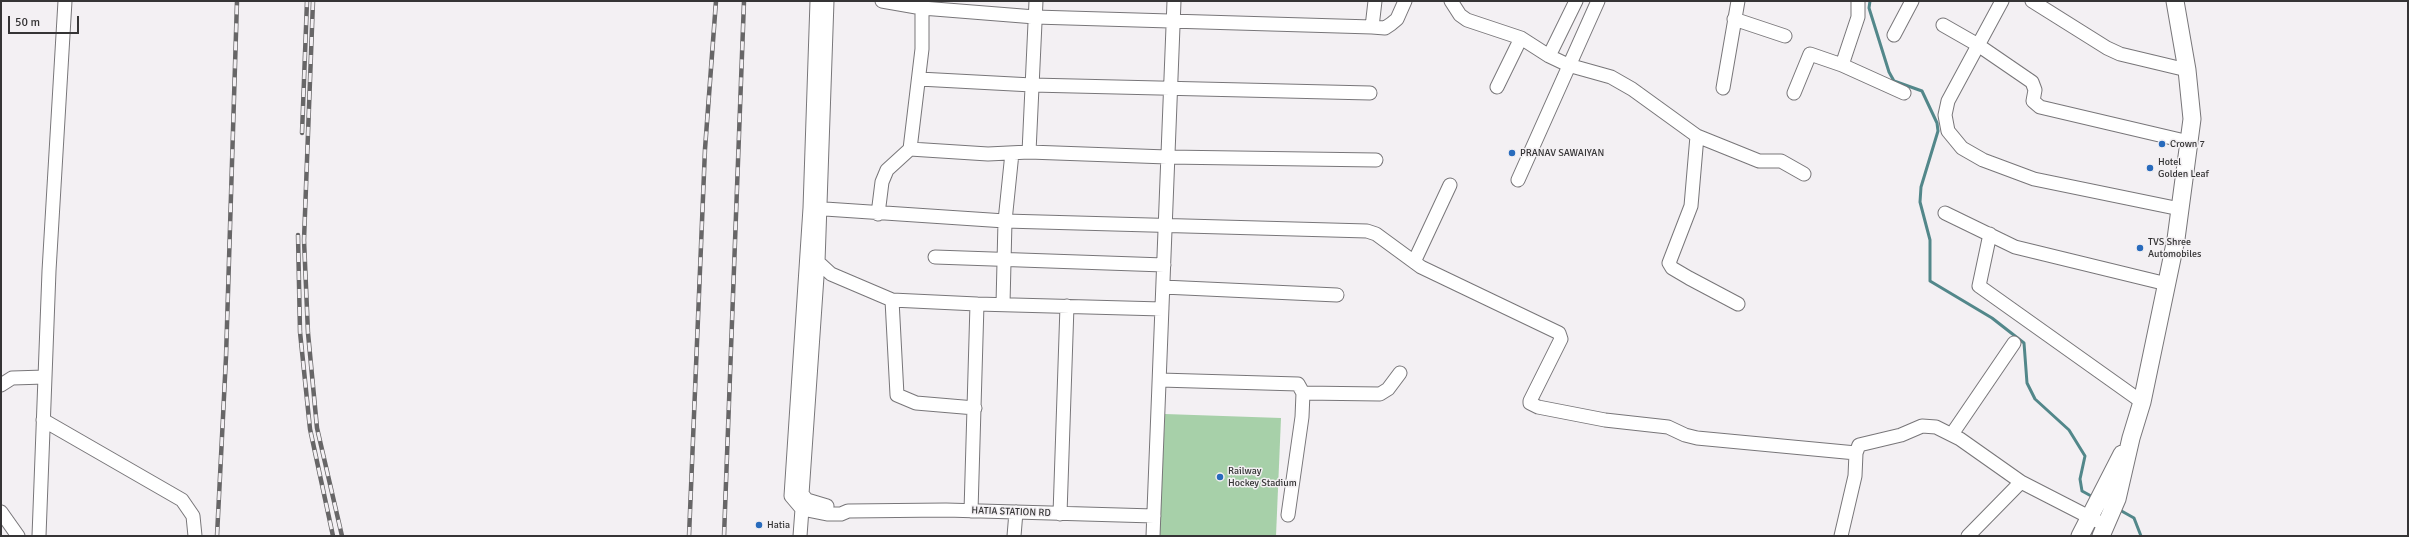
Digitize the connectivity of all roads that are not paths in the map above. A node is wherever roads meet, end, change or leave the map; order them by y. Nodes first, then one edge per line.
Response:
1 (65, 1) edge
2 (817, 1) edge
3 (827, 1) edge
4 (882, 1) edge
5 (1036, 1) edge
6 (1174, 1) edge
7 (1374, 1) edge
8 (1405, 1) edge
9 (1451, 1) edge
10 (1576, 1) edge
11 (1598, 1) edge
12 (1738, 1) edge
13 (1858, 1) edge
14 (1912, 1) edge
15 (2002, 1) edge
16 (2032, 1) edge
17 (2175, 1) edge
18 (922, 8) junction
19 (1035, 16) junction
20 (1734, 18) junction
21 (1174, 21) junction
22 (1943, 25) dead end
23 (1372, 27) junction
24 (1894, 35) dead end
25 (1785, 36) dead end
26 (1521, 38) junction
27 (1978, 45) junction
28 (1549, 56) junction
29 (1568, 65) junction
30 (1842, 65) junction
31 (2187, 70) junction
32 (918, 79) junction
33 (1032, 85) junction
34 (1497, 87) dead end
35 (1723, 88) dead end
36 (1170, 89) junction
37 (1370, 93) dead end
38 (1794, 93) dead end
39 (1904, 93) dead end
40 (1697, 136) junction
41 (2189, 142) junction
42 (910, 148) junction
43 (1028, 152) junction
44 (1012, 153) junction
45 (1166, 157) junction
46 (1376, 160) dead end
47 (1804, 174) dead end
48 (1518, 180) dead end
49 (1450, 185) dead end
50 (815, 208) junction
51 (2180, 209) junction
52 (1946, 213) dead end
53 (878, 214) junction
54 (1005, 221) junction
55 (1165, 226) junction
56 (1990, 234) junction
57 (935, 257) dead end
58 (1004, 260) junction
59 (818, 262) junction
60 (1414, 262) junction
61 (1164, 265) junction
62 (2167, 284) junction
63 (1163, 287) junction
64 (1337, 295) dead end
65 (892, 300) junction
66 (977, 304) junction
67 (1003, 304) junction
68 (1738, 304) dead end
69 (1067, 306) junction
70 (1162, 309) junction
71 (2014, 343) dead end
72 (1400, 374) dead end
73 (45, 377) junction
74 (1160, 380) junction
75 (1, 385) edge
76 (1303, 393) junction
77 (2142, 402) junction
78 (975, 408) junction
79 (43, 420) junction
80 (1952, 434) junction
81 (2131, 438) junction
82 (1856, 453) junction
83 (2022, 482) junction
84 (802, 509) junction
85 (848, 511) junction
86 (971, 511) junction
87 (1, 512) edge
88 (1016, 512) junction
89 (2090, 513) junction
90 (1060, 514) junction
91 (1288, 515) dead end
92 (1154, 516) junction
93 (2104, 529) edge
94 (18, 536) edge
95 (39, 536) edge
96 (195, 536) edge
97 (800, 536) edge
98 (1014, 536) edge
99 (1153, 536) edge
100 (1841, 536) edge
101 (1968, 536) edge
102 (2080, 536) edge

1 - 73 street
2 - 50 street
3 - 50 street
4 - 18 street
5 - 19 street
6 - 21 street
7 - 23 street
8 - 23 street
9 - 26 street
10 - 28 street
11 - 29 street
12 - 20 street
13 - 30 street
14 - 24 street
15 - 27 street
16 - 31 street
17 - 31 main road
18 - 19 street
18 - 32 street
19 - 21 street
19 - 33 street
20 - 25 street
20 - 35 street
21 - 23 street
21 - 36 street
22 - 27 street
26 - 28 street
26 - 34 street
27 - 41 street
27 - 51 street
28 - 29 street
29 - 40 street
29 - 48 street
30 - 38 street
30 - 39 street
31 - 41 main road
32 - 33 street
32 - 42 street
33 - 36 street
33 - 43 street
36 - 37 street
36 - 45 street
40 - 47 street
40 - 68 street
41 - 51 main road
42 - 44 street
42 - 53 street
43 - 44 street
43 - 45 street
44 - 54 street
45 - 46 street
45 - 55 street
49 - 60 street
50 - 53 street
50 - 59 street
50 - 84 street
51 - 62 main road
52 - 56 street
53 - 54 street
54 - 55 street
54 - 58 street
55 - 60 street
55 - 61 street
56 - 62 street
56 - 77 street
57 - 58 street
58 - 61 street
58 - 67 street
59 - 65 street
59 - 85 street
60 - 82 street
61 - 63 street
62 - 77 main road
63 - 64 street
63 - 70 street
65 - 66 street
65 - 78 street
66 - 67 street
66 - 78 street
67 - 69 street
69 - 70 street
69 - 90 street
70 - 74 street
71 - 80 street
72 - 76 street
73 - 75 street
73 - 79 street
74 - 76 street
74 - 92 street
76 - 91 street
77 - 81 main road
78 - 86 street
79 - 95 street
79 - 96 street
80 - 82 street
80 - 83 street
81 - 89 main road
81 - 93 main road
82 - 100 street
83 - 89 street
83 - 101 street
84 - 85 street
84 - 97 street
85 - 86 street, HATIA STATION RD
86 - 88 street, HATIA STATION RD
87 - 94 street
88 - 90 street, HATIA STATION RD
88 - 98 street
89 - 93 street
89 - 102 main road
90 - 92 street, HATIA STATION RD
92 - 99 street

